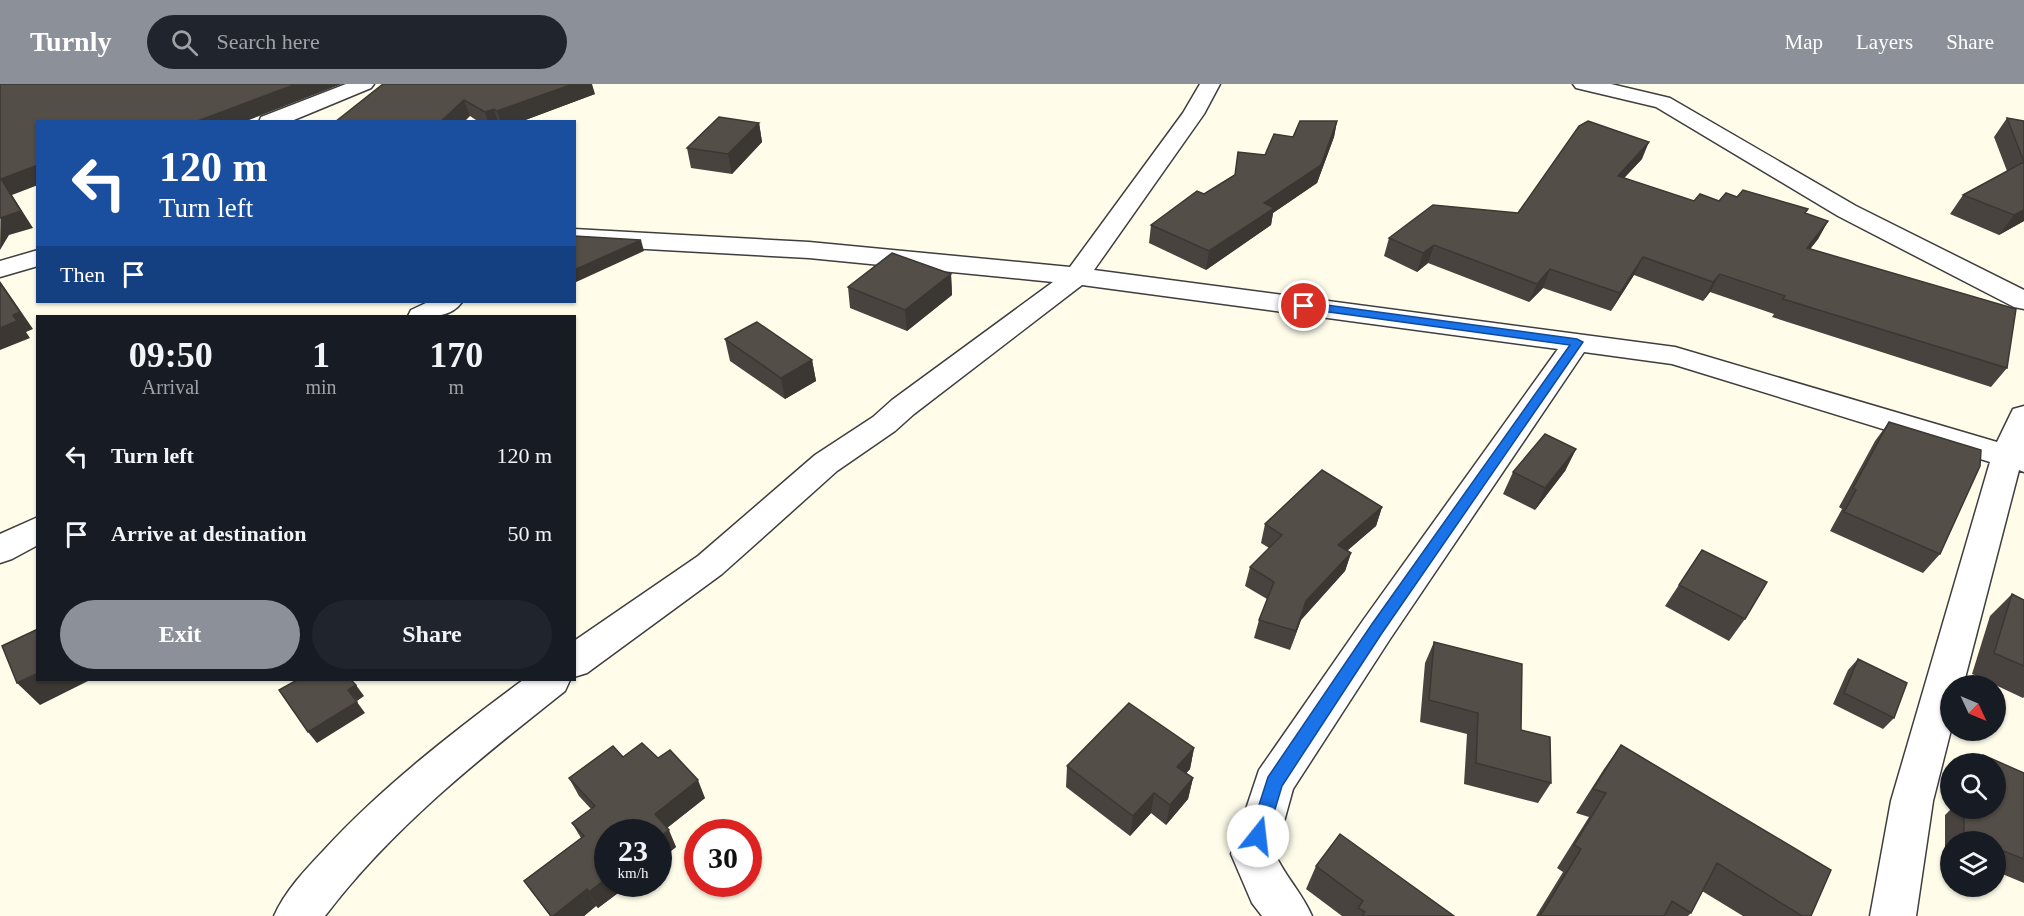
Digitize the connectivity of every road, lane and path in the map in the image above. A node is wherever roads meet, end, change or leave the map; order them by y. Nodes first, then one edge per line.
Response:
1 (364, 84) edge
2 (1210, 84) edge
3 (1583, 84) edge
4 (273, 120) edge
5 (576, 237) edge
6 (36, 259) edge
7 (0, 269) edge
8 (1077, 276) junction
9 (2024, 301) edge
10 (446, 303) edge
11 (423, 315) edge
12 (1577, 342) junction
13 (2024, 416) edge
14 (2015, 459) edge
15 (36, 530) edge
16 (0, 550) edge
17 (576, 661) edge
18 (550, 681) edge
19 (297, 916) edge
20 (1289, 916) edge
21 (1893, 916) edge

1 - 4 street
2 - 8 street
3 - 9 street
5 - 8 street
6 - 7 street
8 - 12 street
8 - 17 street
10 - 11 street
12 - 14 street
12 - 20 street
13 - 14 street
14 - 21 street
15 - 16 street
18 - 19 street

